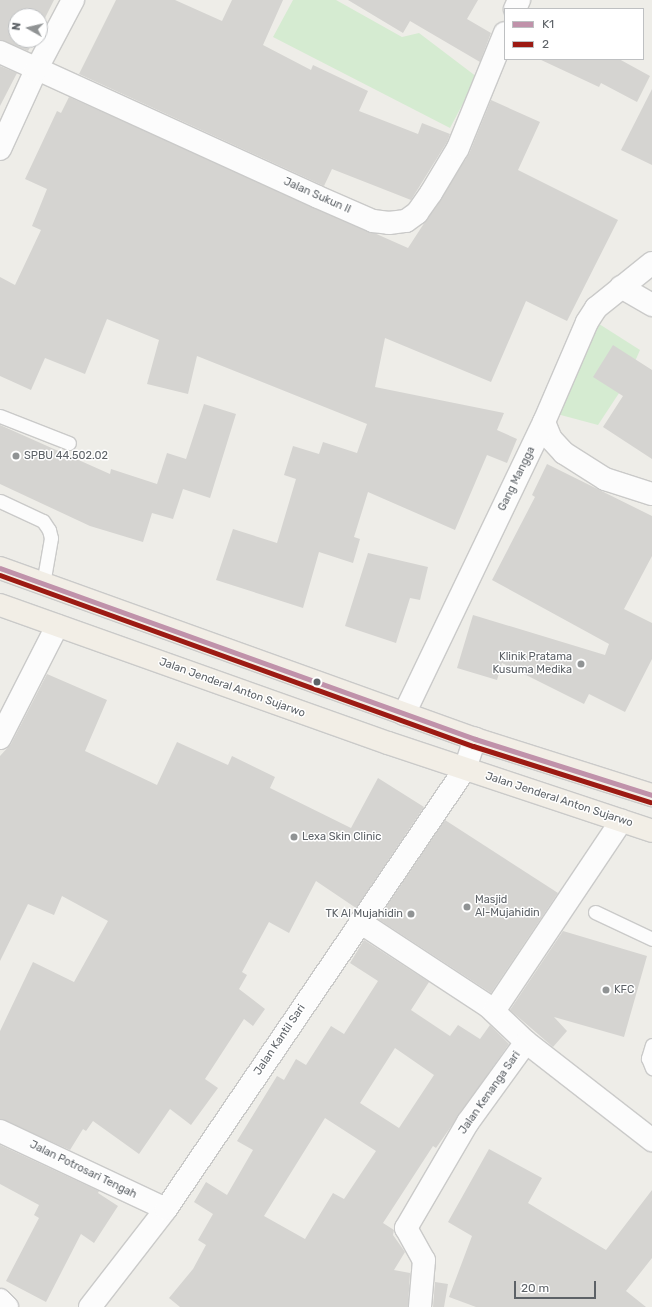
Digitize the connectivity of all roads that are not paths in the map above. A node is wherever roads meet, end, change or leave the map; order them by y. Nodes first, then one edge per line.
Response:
1 (73, 0) edge
2 (504, 35) edge
3 (0, 52) edge
4 (36, 70) junction
5 (0, 149) edge
6 (652, 263) edge
7 (621, 287) junction
8 (652, 305) edge
9 (0, 416) edge
10 (544, 422) junction
11 (69, 443) dead end
12 (652, 494) edge
13 (0, 501) edge
14 (0, 568) edge
15 (43, 584) junction
16 (0, 605) edge
17 (57, 626) junction
18 (404, 714) junction
19 (0, 738) edge
20 (475, 739) junction
21 (465, 769) junction
22 (652, 795) edge
23 (622, 821) junction
24 (652, 832) edge
25 (596, 912) dead end
26 (360, 922) junction
27 (652, 939) edge
28 (494, 1012) junction
29 (526, 1042) junction
30 (652, 1045) edge
31 (652, 1068) edge
32 (0, 1131) edge
33 (652, 1140) edge
34 (166, 1209) junction
35 (0, 1300) edge
36 (7, 1307) edge
37 (90, 1307) edge
38 (420, 1307) edge

1 - 4 street
2 - 4 street, Jalan Sukun II
3 - 4 street, Jalan Sukun II
4 - 5 street
6 - 7 street, Gang Mangga
7 - 8 street
7 - 10 street, Gang Mangga
9 - 11 lane
10 - 12 street
10 - 18 street, Gang Mangga
13 - 15 lane
14 - 15 highway
15 - 18 highway
16 - 17 highway, Jalan Jenderal Anton Sujarwo
17 - 19 street
17 - 21 highway, Jalan Jenderal Anton Sujarwo
18 - 20 highway
20 - 21 street
20 - 22 highway
21 - 23 highway, Jalan Jenderal Anton Sujarwo
21 - 26 street, Jalan Kantil Sari
23 - 24 highway, Jalan Jenderal Anton Sujarwo
23 - 28 street
25 - 27 lane
26 - 28 street, Jalan Kenanga Sari
26 - 34 street, Jalan Kantil Sari
28 - 29 street, Jalan Kenanga Sari
29 - 33 street
29 - 38 street, Jalan Kenanga Sari
30 - 31 lane
32 - 34 street, Jalan Potrosari Tengah
34 - 37 street, Jalan Kantil Sari
35 - 36 street

